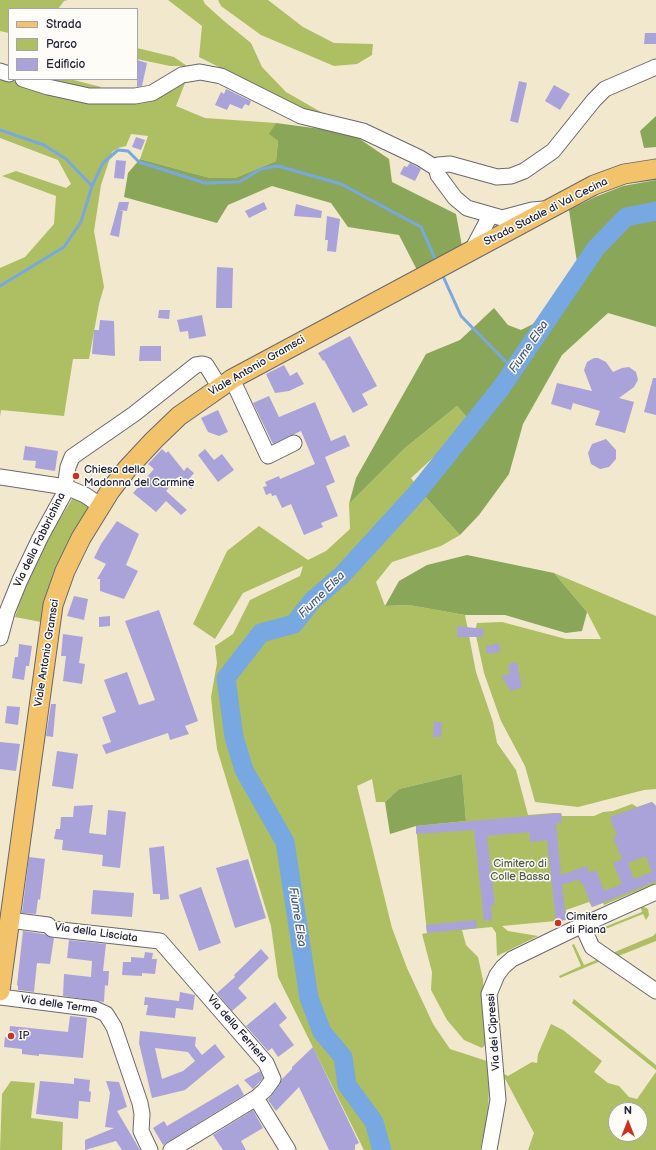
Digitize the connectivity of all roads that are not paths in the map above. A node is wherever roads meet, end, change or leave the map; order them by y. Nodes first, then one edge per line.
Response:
1 (656, 67) edge
2 (26, 80) edge
3 (436, 168) junction
4 (656, 169) edge
5 (548, 209) junction
6 (490, 216) junction
7 (472, 250) junction
8 (440, 267) joint
9 (226, 382) junction
10 (294, 443) dead end
11 (0, 478) edge
12 (66, 487) junction
13 (101, 506) junction
14 (0, 638) edge
15 (656, 892) edge
16 (9, 920) junction
17 (582, 925) junction
18 (160, 941) joint
19 (0, 991) edge
20 (656, 991) edge
21 (0, 997) edge
22 (256, 1098) junction
23 (150, 1150) edge
24 (171, 1150) edge
25 (288, 1150) edge
26 (489, 1150) edge

1 - 3 street
2 - 3 street
3 - 6 street
4 - 5 main road, Strada Statale di Val Cecina
5 - 6 street
5 - 7 main road, Strada Statale di Val Cecina
6 - 7 street
7 - 8 main road, Strada Statale di Val Cecina
8 - 9 main road, Viale Antonio Gramsci
9 - 10 street
9 - 12 street, Via della Fabbrichina
9 - 13 main road, Viale Antonio Gramsci
11 - 12 street
12 - 13 street
12 - 14 street, Via della Fabbrichina
13 - 16 main road, Viale Antonio Gramsci
15 - 17 street, Via dei Cipressi
16 - 18 street, Via della Lisciata
16 - 19 main road, Viale Antonio Gramsci
17 - 20 street
17 - 26 street, Via dei Cipressi
18 - 22 street, Via della Ferriera
21 - 23 street, Via delle Terme
22 - 24 street, Via della Ferriera
22 - 25 street

